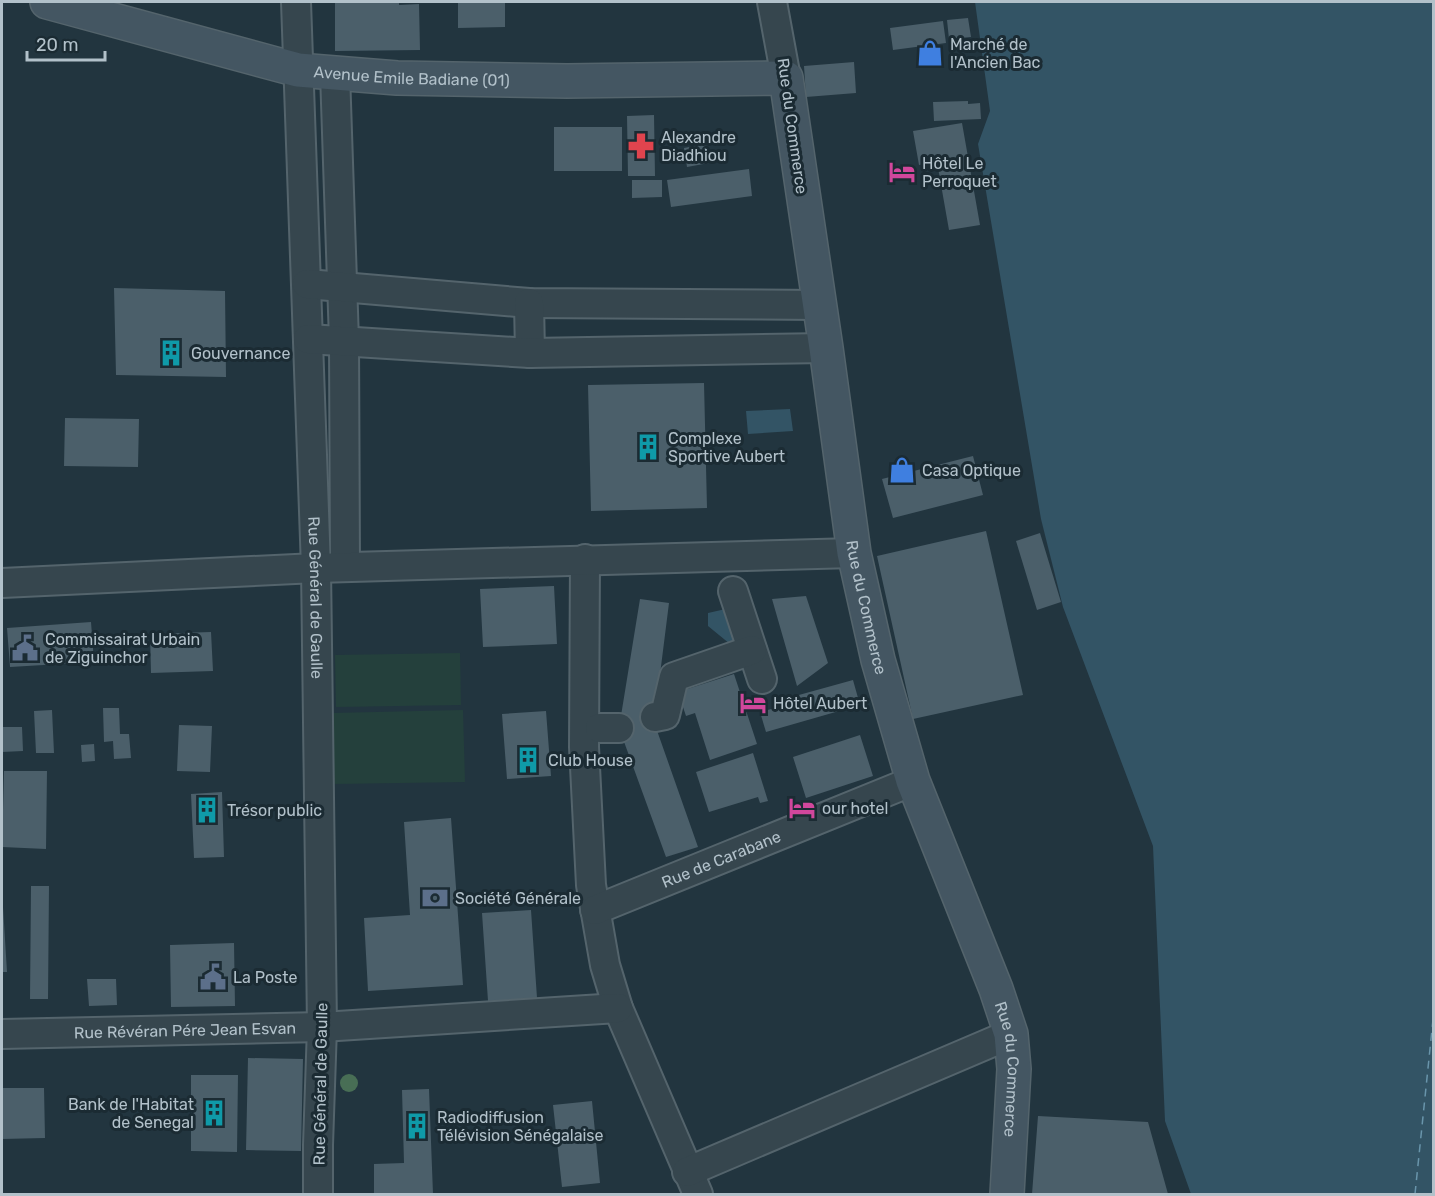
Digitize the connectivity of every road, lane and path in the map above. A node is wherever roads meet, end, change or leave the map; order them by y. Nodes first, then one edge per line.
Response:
1 (47, 2) edge
2 (296, 2) edge
3 (772, 2) edge
4 (298, 70) junction
5 (335, 73) junction
6 (786, 78) junction
7 (307, 284) junction
8 (342, 287) junction
9 (529, 303) junction
10 (819, 305) junction
11 (308, 339) junction
12 (344, 341) junction
13 (826, 348) junction
14 (530, 353) junction
15 (854, 553) junction
16 (585, 559) junction
17 (345, 567) junction
18 (316, 568) junction
19 (2, 583) edge
20 (732, 591) dead end
21 (752, 650) junction
22 (762, 679) dead end
23 (655, 717) dead end
24 (913, 781) junction
25 (595, 910) junction
26 (618, 1008) junction
27 (321, 1027) junction
28 (2, 1034) edge
29 (1011, 1034) junction
30 (692, 1183) edge
31 (318, 1194) edge
32 (1007, 1194) edge

1 - 4 street, Avenue Emile Badiane (01)
2 - 4 street, Rue Général de Gaulle
3 - 6 street, Rue du Commerce
4 - 5 street, Avenue Emile Badiane (01)
4 - 7 street, Rue Général de Gaulle
5 - 6 street, Avenue Emile Badiane (01)
5 - 8 street, Rue Général de Gaulle
6 - 10 street, Rue du Commerce
7 - 8 street
7 - 11 street, Rue Général de Gaulle
8 - 9 street
8 - 12 street, Rue Général de Gaulle
9 - 10 street
9 - 14 street
10 - 13 street, Rue du Commerce
11 - 12 street
11 - 18 street, Rue Général de Gaulle
12 - 14 street
12 - 17 street, Rue Général de Gaulle
13 - 14 street
13 - 15 street, Rue du Commerce
15 - 16 street
15 - 24 street, Rue du Commerce
16 - 17 street
16 - 25 street
17 - 18 street
18 - 19 street
18 - 27 street, Rue Général de Gaulle
20 - 21 street
21 - 22 street
21 - 23 street
24 - 25 street, Rue de Carabane
24 - 29 street, Rue du Commerce
25 - 26 street
26 - 27 street, Rue Révéran Pére Jean Esvan
26 - 30 street
27 - 28 street, Rue Révéran Pére Jean Esvan
27 - 31 street, Rue Général de Gaulle
29 - 30 street
29 - 32 street, Rue du Commerce

